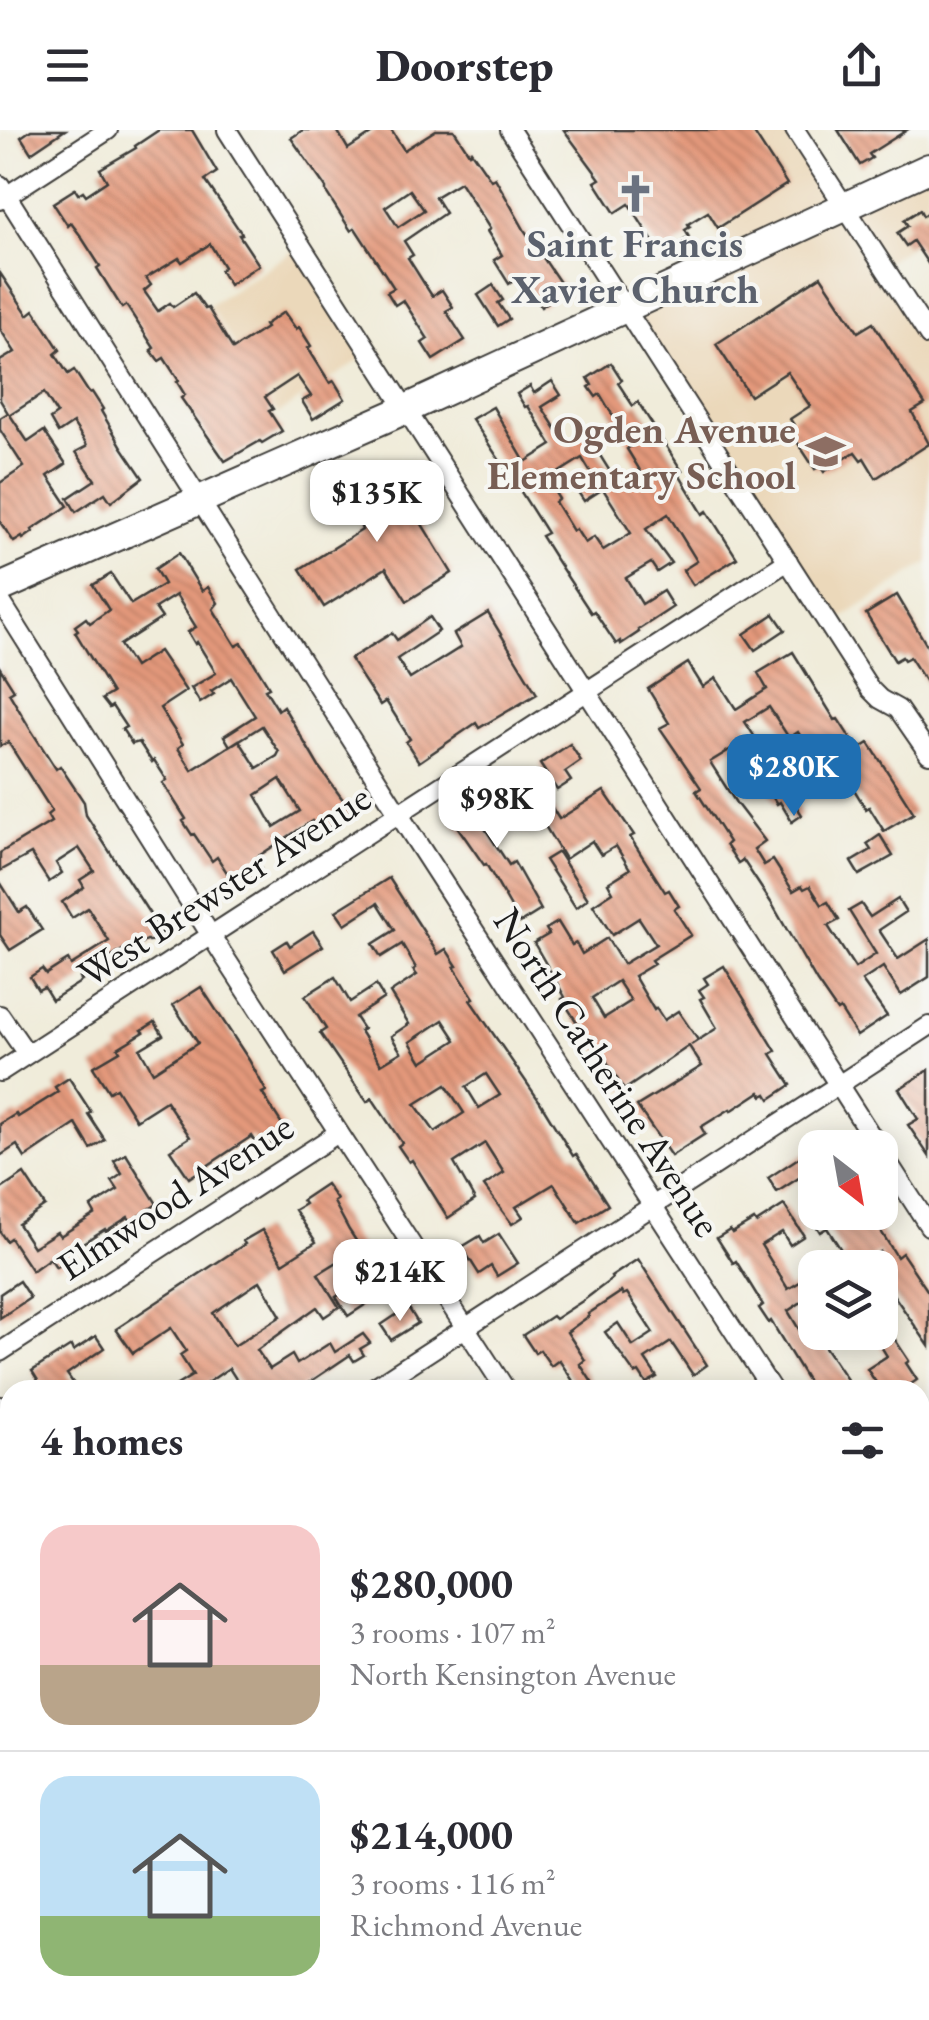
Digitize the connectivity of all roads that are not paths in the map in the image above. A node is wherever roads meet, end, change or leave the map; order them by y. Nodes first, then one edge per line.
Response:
1 (108, 130) edge
2 (227, 130) edge
3 (510, 130) edge
4 (795, 130) edge
5 (929, 168) edge
6 (2, 193) edge
7 (844, 206) junction
8 (624, 307) junction
9 (929, 336) edge
10 (406, 408) junction
11 (200, 500) junction
12 (788, 561) junction
13 (0, 588) edge
14 (0, 600) edge
15 (585, 691) junction
16 (929, 754) edge
17 (398, 813) junction
18 (211, 935) junction
19 (0, 1015) edge
20 (929, 1026) edge
21 (28, 1054) junction
22 (0, 1072) edge
23 (838, 1084) junction
24 (867, 1130) edge
25 (338, 1133) junction
26 (898, 1178) edge
27 (652, 1205) junction
28 (929, 1226) edge
29 (466, 1328) junction
30 (0, 1352) edge
31 (385, 1380) edge
32 (500, 1380) edge
33 (766, 1380) edge

1 - 6 street
2 - 10 street
3 - 8 street
4 - 7 street
5 - 7 main road
6 - 11 street, North Catherine Avenue
7 - 8 main road
7 - 9 street
8 - 10 main road
8 - 12 street
10 - 11 main road
10 - 15 street
11 - 13 main road
11 - 17 street, North Catherine Avenue
12 - 15 street, West Brewster Avenue
12 - 16 street
14 - 18 street
15 - 17 street, West Brewster Avenue
15 - 23 street
17 - 18 street, West Brewster Avenue
17 - 27 street, North Catherine Avenue
18 - 21 street, West Brewster Avenue
18 - 25 street
19 - 21 street
20 - 23 street
21 - 22 street, West Brewster Avenue
23 - 24 street
23 - 27 street
25 - 29 street
25 - 30 street, Elmwood Avenue
26 - 28 street
27 - 29 street
27 - 33 street, North Catherine Avenue
29 - 31 street
29 - 32 street

